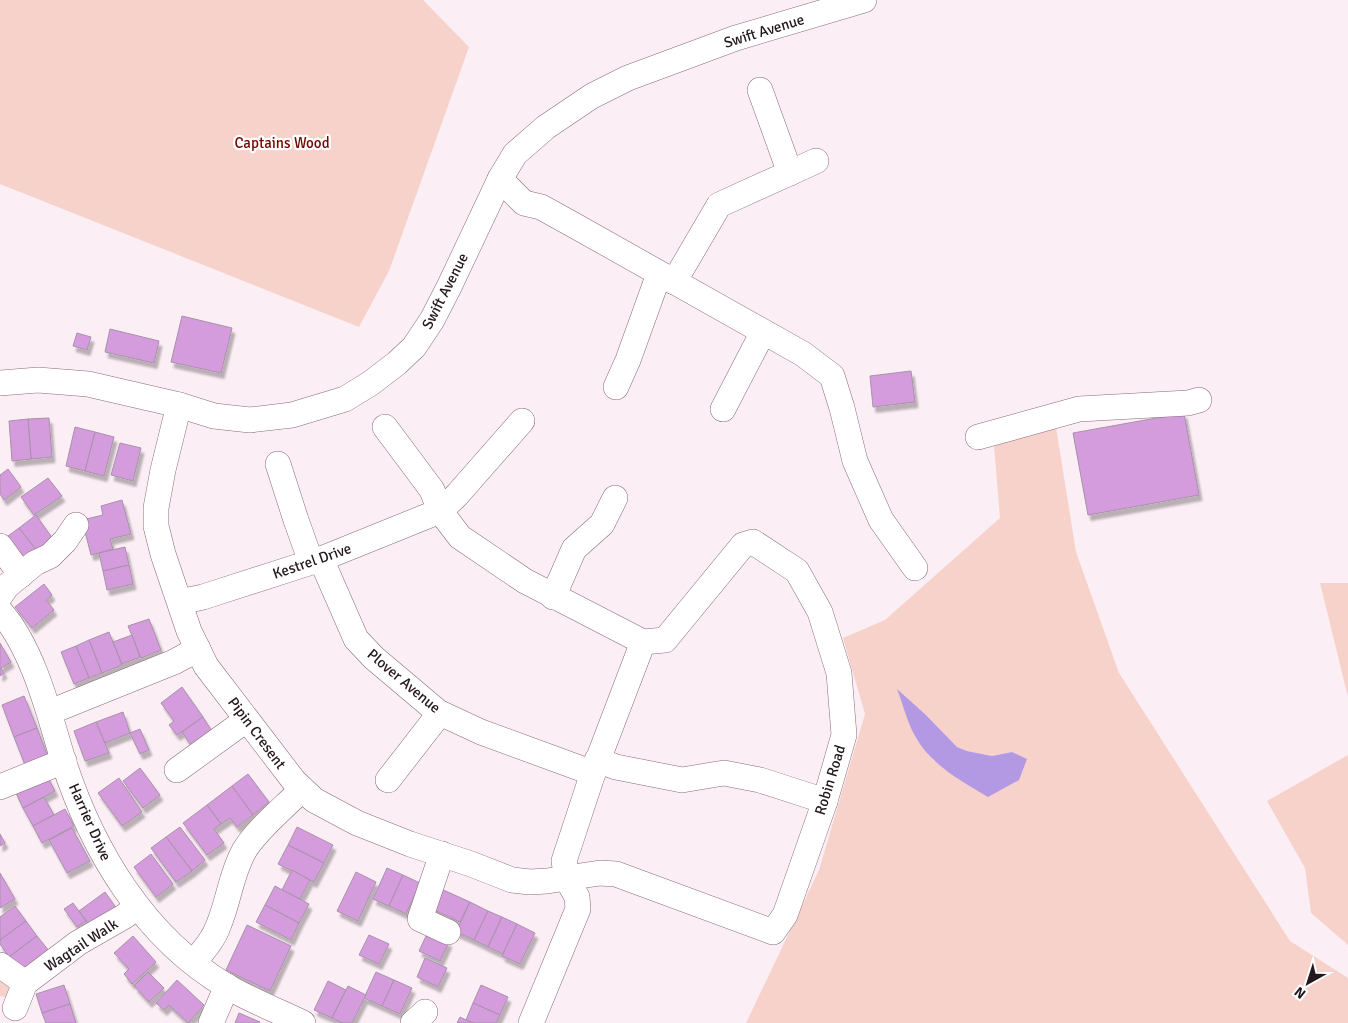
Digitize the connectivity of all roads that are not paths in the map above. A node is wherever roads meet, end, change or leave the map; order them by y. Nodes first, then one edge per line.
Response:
1 (864, 0) edge
2 (760, 90) dead end
3 (816, 161) dead end
4 (790, 173) junction
5 (500, 178) junction
6 (667, 278) junction
7 (762, 332) junction
8 (0, 383) edge
9 (616, 387) dead end
10 (1199, 400) dead end
11 (179, 405) junction
12 (723, 409) dead end
13 (522, 421) dead end
14 (385, 427) dead end
15 (978, 437) dead end
16 (278, 464) dead end
17 (615, 498) dead end
18 (440, 511) junction
19 (76, 525) dead end
20 (0, 546) edge
21 (316, 561) junction
22 (915, 568) dead end
23 (9, 586) edge
24 (553, 597) junction
25 (180, 602) junction
26 (0, 611) edge
27 (643, 642) junction
28 (198, 649) junction
29 (50, 712) junction
30 (440, 713) junction
31 (246, 720) junction
32 (64, 761) junction
33 (595, 766) junction
34 (177, 770) dead end
35 (388, 780) dead end
36 (0, 788) edge
37 (302, 789) junction
38 (825, 801) junction
39 (442, 854) junction
40 (567, 879) junction
41 (137, 906) junction
42 (448, 932) dead end
43 (194, 962) junction
44 (0, 965) edge
45 (25, 983) junction
46 (227, 986) junction
47 (14, 1011) edge
48 (211, 1023) edge
49 (303, 1023) edge
50 (531, 1023) edge

1 - 5 street, Swift Avenue
2 - 4 street
3 - 4 street
4 - 6 street
5 - 6 street
5 - 11 street, Swift Avenue
6 - 7 street
6 - 9 street
7 - 12 street
7 - 22 street
8 - 11 street, Swift Avenue
10 - 15 street
11 - 25 street, Pipin Cresent
13 - 18 street
14 - 18 street
16 - 21 street, Plover Avenue
17 - 24 street
18 - 21 street, Kestrel Drive
18 - 24 street
19 - 23 street
20 - 23 street
21 - 25 street, Kestrel Drive
21 - 30 street, Plover Avenue
24 - 27 street
25 - 28 street, Pipin Cresent
26 - 29 street, Harrier Drive
27 - 33 street
27 - 38 street, Robin Road
28 - 29 street
28 - 31 street, Pipin Cresent
29 - 32 street, Harrier Drive
30 - 33 street, Plover Avenue
30 - 35 street
31 - 34 street
31 - 37 street, Pipin Cresent
32 - 36 street
32 - 41 street, Harrier Drive
33 - 38 street, Plover Avenue
33 - 40 street
37 - 39 street, Pipin Cresent
37 - 43 street
38 - 40 street, Robin Road
39 - 40 street, Pipin Cresent
39 - 42 street
40 - 50 street
41 - 43 street, Harrier Drive
41 - 45 street, Wagtail Walk
43 - 46 street, Harrier Drive
44 - 45 street
45 - 47 street
46 - 48 street
46 - 49 street, Harrier Drive

